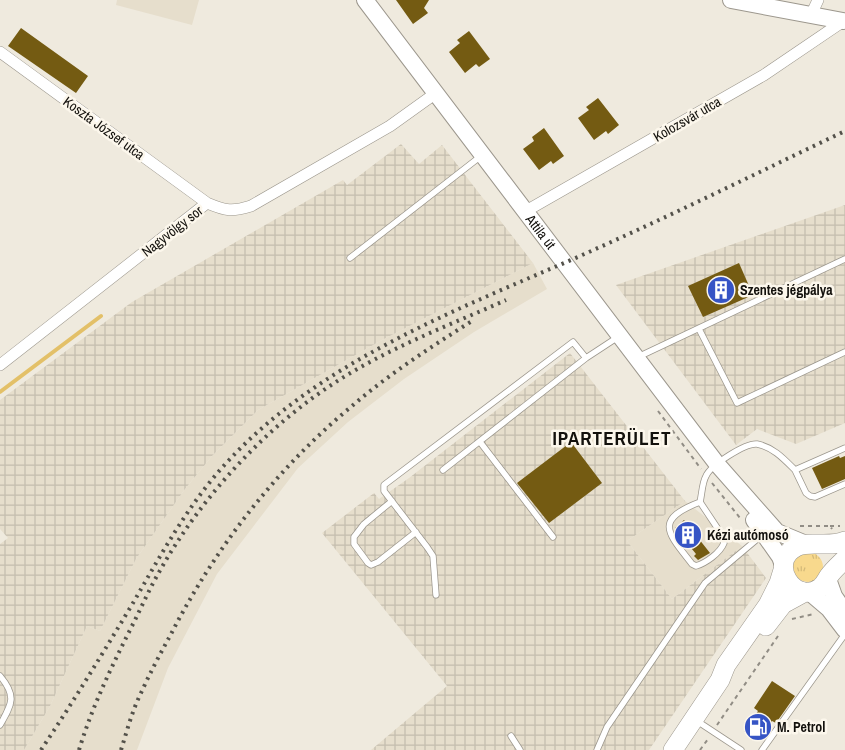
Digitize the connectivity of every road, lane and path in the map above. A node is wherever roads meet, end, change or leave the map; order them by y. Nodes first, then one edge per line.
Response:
1 (365, 0) edge
2 (731, 0) edge
3 (814, 8) edge
4 (844, 21) edge
5 (0, 52) edge
6 (436, 93) junction
7 (483, 154) junction
8 (207, 203) junction
9 (526, 211) junction
10 (350, 258) dead end
11 (845, 259) edge
12 (700, 329) junction
13 (619, 336) junction
14 (845, 352) edge
15 (586, 358) junction
16 (636, 358) junction
17 (0, 365) edge
18 (480, 442) junction
19 (845, 448) edge
20 (717, 464) junction
21 (443, 470) dead end
22 (795, 470) junction
23 (845, 484) edge
24 (392, 501) junction
25 (700, 502) junction
26 (830, 526) dead end
27 (416, 532) junction
28 (763, 534) junction
29 (844, 534) edge
30 (552, 537) dead end
31 (810, 544) junction
32 (845, 559) edge
33 (783, 567) junction
34 (829, 577) junction
35 (807, 592) junction
36 (436, 595) dead end
37 (845, 612) edge
38 (845, 630) edge
39 (845, 634) edge
40 (778, 635) dead end
41 (0, 676) edge
42 (720, 680) junction
43 (694, 719) junction
44 (0, 725) edge
45 (713, 731) junction
46 (511, 736) dead end
47 (520, 750) edge
48 (597, 750) edge
49 (673, 750) edge
50 (700, 750) edge
51 (741, 750) edge
52 (762, 750) edge

1 - 6 main road, Attila út
2 - 3 main road
3 - 4 main road
4 - 9 street, Kolozsvár utca
5 - 8 street, Koszta József utca
6 - 7 main road, Attila út
6 - 8 street, Nagyvölgy sor
7 - 9 main road, Attila út
7 - 10 lane
8 - 17 street, Nagyvölgy sor
9 - 13 main road, Attila út
11 - 12 lane
12 - 14 lane
12 - 16 lane
13 - 15 lane
13 - 16 main road, Attila út
15 - 18 lane
15 - 24 lane
16 - 20 main road, Attila út
18 - 21 lane
18 - 30 lane
19 - 22 lane
20 - 22 lane
20 - 25 lane
20 - 28 main road, Attila út
20 - 31 main road, Attila út
22 - 23 lane
24 - 27 lane
24 - 27 lane
25 - 25 lane
26 - 29 path
27 - 36 lane
28 - 33 main road, Attila út
28 - 48 lane
29 - 31 main road
31 - 33 main road
31 - 34 main road
32 - 34 main road
33 - 35 main road
33 - 42 main road
34 - 35 main road
34 - 37 main road
35 - 38 main road
35 - 42 main road
39 - 52 lane
40 - 45 path
41 - 44 lane
42 - 43 main road
43 - 45 lane
43 - 49 main road
45 - 50 path
45 - 51 lane
46 - 47 lane

